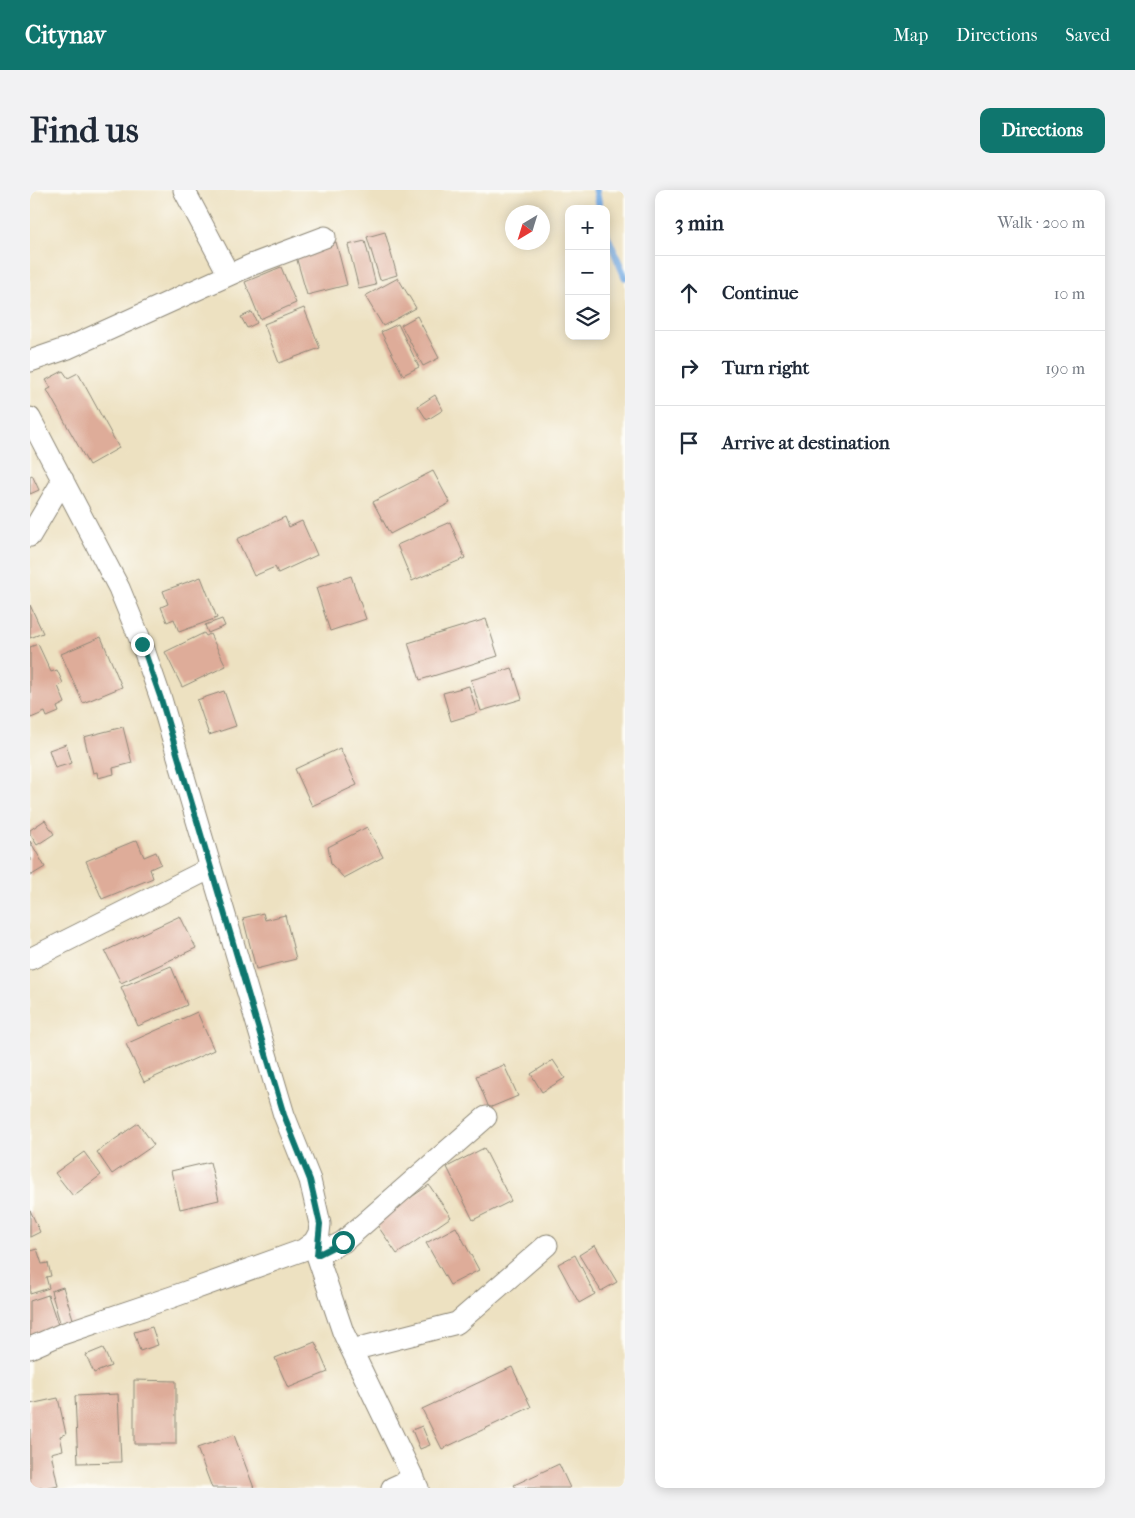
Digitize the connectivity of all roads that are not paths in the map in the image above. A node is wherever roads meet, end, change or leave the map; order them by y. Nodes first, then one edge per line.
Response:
1 (184, 190) edge
2 (325, 236) dead end
3 (229, 275) junction
4 (30, 361) edge
5 (30, 418) edge
6 (62, 480) junction
7 (30, 536) edge
8 (211, 868) junction
9 (30, 958) edge
10 (486, 1117) dead end
11 (319, 1234) junction
12 (343, 1242) junction
13 (547, 1245) dead end
14 (317, 1255) junction
15 (328, 1288) junction
16 (30, 1348) edge
17 (352, 1350) junction
18 (416, 1483) edge
19 (392, 1488) edge

1 - 3 street
2 - 3 street
3 - 4 street
5 - 6 street
6 - 7 street
6 - 8 street
8 - 9 street
8 - 11 street
10 - 12 street
11 - 14 street
11 - 16 street
12 - 14 street
12 - 15 street
13 - 17 street
14 - 15 street
15 - 17 street
17 - 18 street
18 - 19 street

